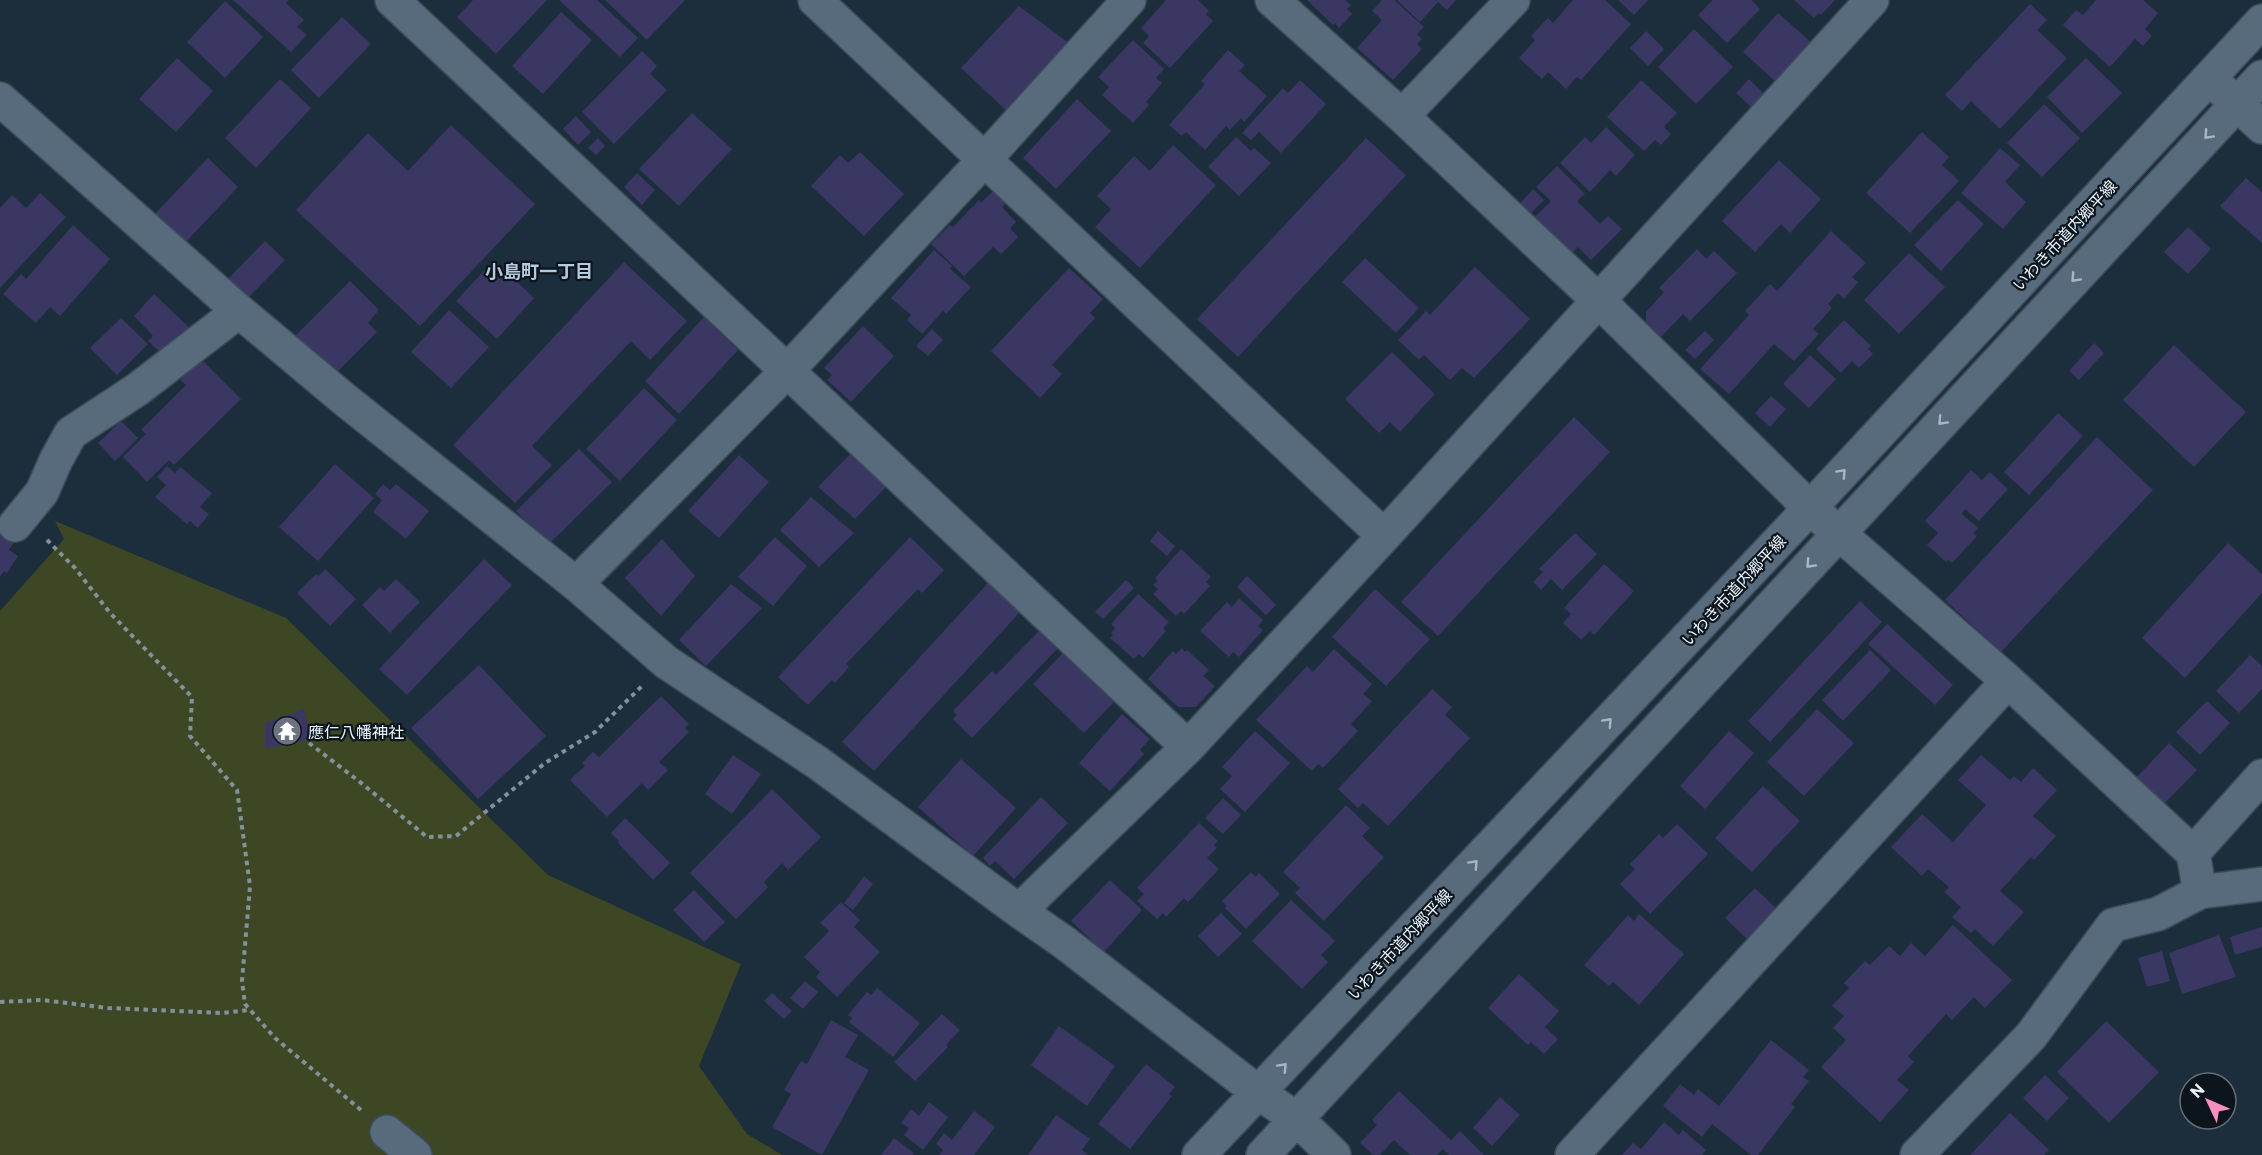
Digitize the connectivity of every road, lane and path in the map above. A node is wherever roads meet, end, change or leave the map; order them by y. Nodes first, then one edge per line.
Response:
1 (392, 0) edge
2 (814, 0) edge
3 (1129, 0) edge
4 (1272, 0) edge
5 (1513, 0) edge
6 (1872, 0) edge
7 (2262, 21) edge
8 (2262, 77) edge
9 (2209, 79) junction
10 (0, 99) edge
11 (2237, 104) junction
12 (1402, 116) junction
13 (2262, 127) edge
14 (985, 159) junction
15 (1598, 300) junction
16 (239, 310) junction
17 (787, 371) junction
18 (42, 492) junction
19 (1810, 507) junction
20 (15, 525) dead end
21 (1838, 533) junction
22 (1384, 536) junction
23 (576, 585) junction
24 (666, 662) junction
25 (2008, 681) junction
26 (309, 743) dead end
27 (1188, 747) junction
28 (2262, 776) edge
29 (2193, 853) junction
30 (2262, 884) edge
31 (2200, 891) junction
32 (1019, 911) junction
33 (0, 1002) edge
34 (249, 1010) junction
35 (1259, 1093) junction
36 (1297, 1119) junction
37 (387, 1132) joint
38 (415, 1155) edge
39 (1199, 1155) edge
40 (1263, 1155) edge
41 (1334, 1155) edge
42 (1572, 1155) edge
43 (1917, 1155) edge

1 - 17 street
2 - 14 street
3 - 14 street
4 - 12 street
5 - 12 street
6 - 15 street
7 - 9 street, いわき市道内郷平線
8 - 11 street
9 - 11 street
19 -> 9 street, いわき市道内郷平線
10 - 16 street
11 - 13 street
11 -> 21 street
12 - 15 street
14 - 17 street
14 - 22 street
15 - 19 street
15 - 22 street
16 - 18 street
16 - 23 street
17 - 23 street
17 - 27 street
18 - 20 street
18 - 34 path
19 - 21 street
35 -> 19 street, いわき市道内郷平線
21 - 25 street
21 -> 36 street
22 - 27 street
23 - 24 street
24 - 26 path
24 - 32 street
25 - 29 street
25 - 42 street
27 - 32 street
28 - 29 street
29 - 31 street
30 - 31 street
31 - 43 street
32 - 35 street
33 - 34 path
34 - 37 path
35 - 36 street
35 - 39 street, いわき市道内郷平線
36 - 40 street
36 - 41 street
37 - 38 street

